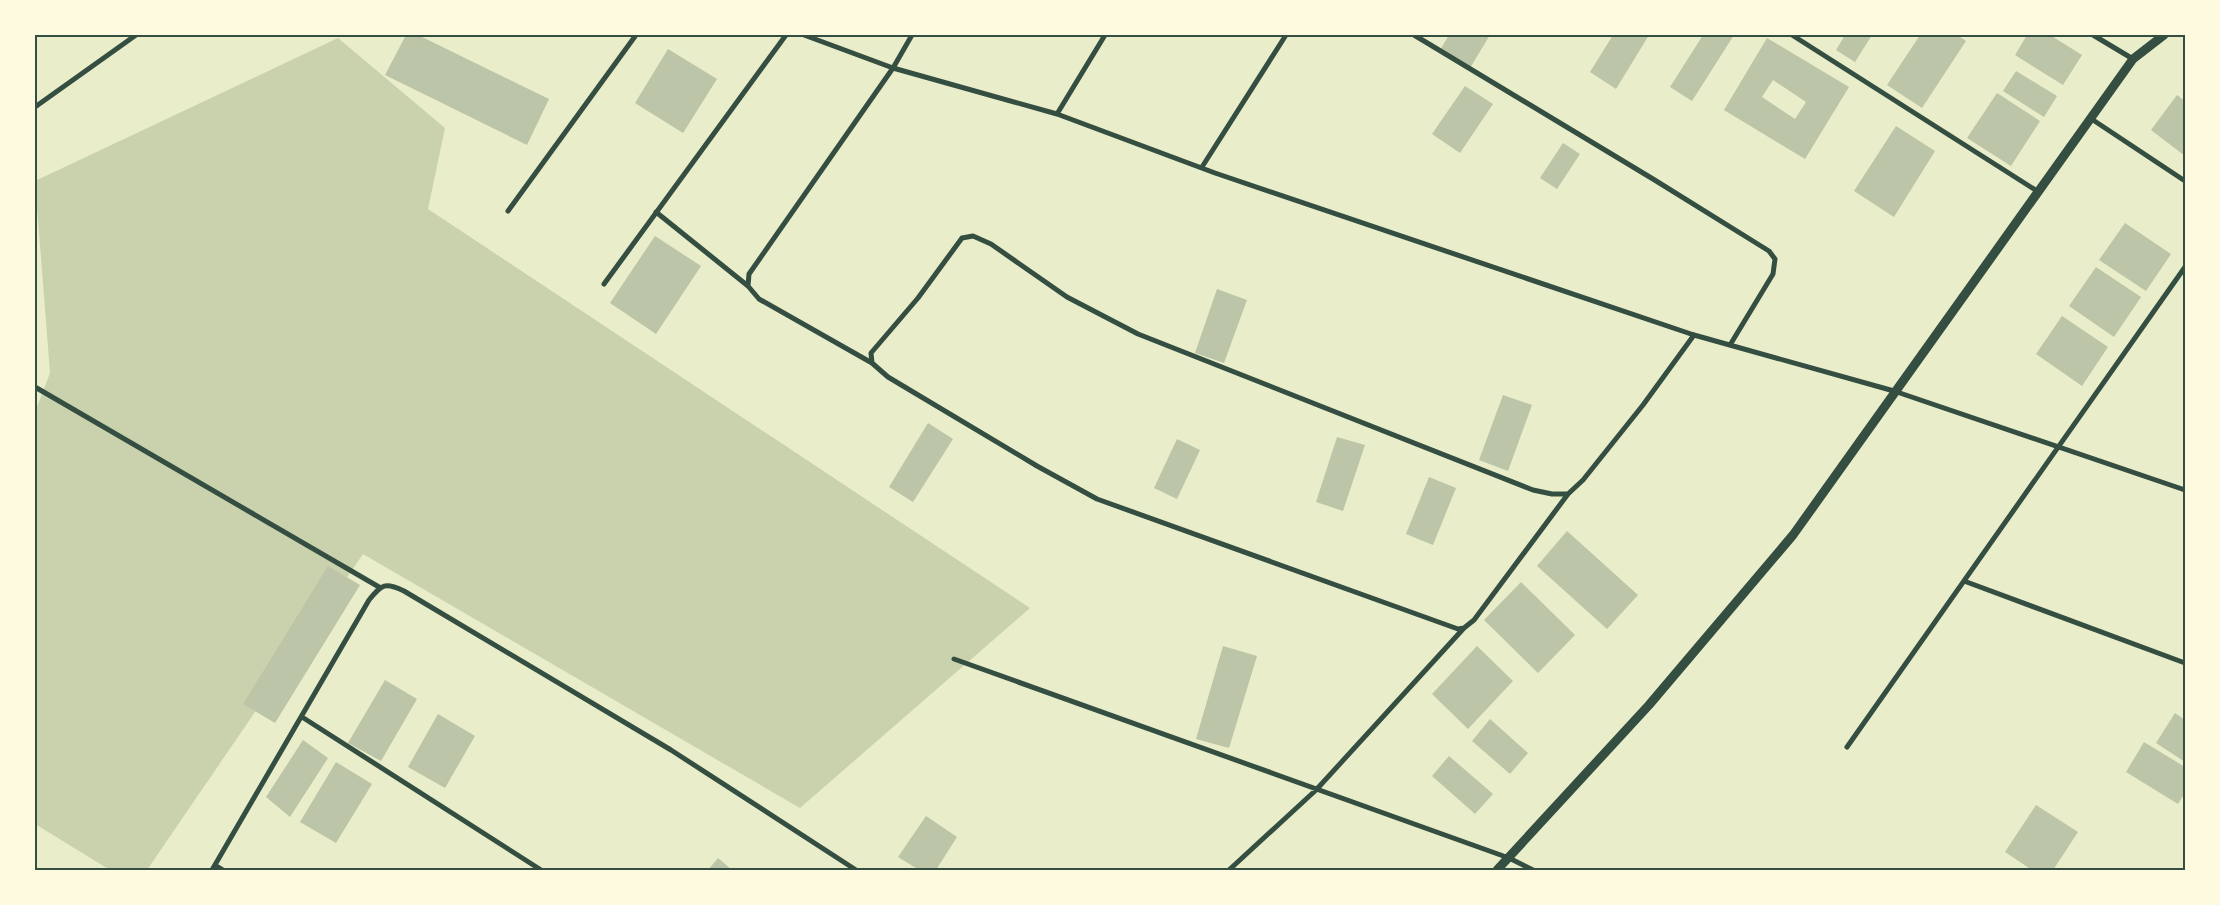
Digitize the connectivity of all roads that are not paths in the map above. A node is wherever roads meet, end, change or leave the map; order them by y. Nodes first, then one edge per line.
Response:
1 (136, 35) edge
2 (636, 35) edge
3 (786, 35) edge
4 (804, 35) edge
5 (912, 35) edge
6 (1105, 35) edge
7 (1286, 35) edge
8 (1414, 35) edge
9 (1792, 35) edge
10 (2093, 35) edge
11 (2164, 35) edge
12 (2133, 59) junction
13 (893, 68) junction
14 (35, 107) edge
15 (1057, 114) junction
16 (2090, 118) junction
17 (1202, 168) junction
18 (2185, 181) edge
19 (2037, 191) junction
20 (508, 211) dead end
21 (656, 212) junction
22 (2185, 267) edge
23 (604, 284) dead end
24 (748, 286) junction
25 (1694, 335) junction
26 (1730, 346) junction
27 (872, 362) junction
28 (35, 387) edge
29 (1894, 391) junction
30 (2058, 447) junction
31 (2185, 490) edge
32 (1568, 494) junction
33 (1964, 581) junction
34 (379, 587) junction
35 (1464, 628) junction
36 (954, 659) dead end
37 (2185, 662) edge
38 (302, 717) junction
39 (1847, 747) dead end
40 (1316, 790) junction
41 (1509, 858) junction
42 (213, 867) edge
43 (224, 870) edge
44 (540, 870) edge
45 (856, 870) edge
46 (1229, 870) edge
47 (1497, 870) edge
48 (1533, 870) edge

1 - 14 street
2 - 20 street
3 - 21 street
4 - 13 street
5 - 13 street
6 - 15 street
7 - 17 street
8 - 26 street
9 - 19 street
10 - 12 street
11 - 12 street
12 - 16 street
13 - 15 street
13 - 24 street
15 - 17 street
16 - 18 street
16 - 19 street
17 - 25 street
19 - 29 street
21 - 23 street
21 - 24 street
22 - 30 street
24 - 27 street
25 - 26 street
25 - 32 street
26 - 29 street
27 - 32 street
27 - 35 street
28 - 34 street
29 - 30 street
29 - 41 street
30 - 31 street
30 - 33 street
32 - 35 street
33 - 37 street
33 - 39 street
34 - 38 street
34 - 45 street
35 - 40 street
36 - 40 street
38 - 42 street
38 - 44 street
40 - 41 street
40 - 46 street
41 - 47 street
41 - 48 street
42 - 43 street

